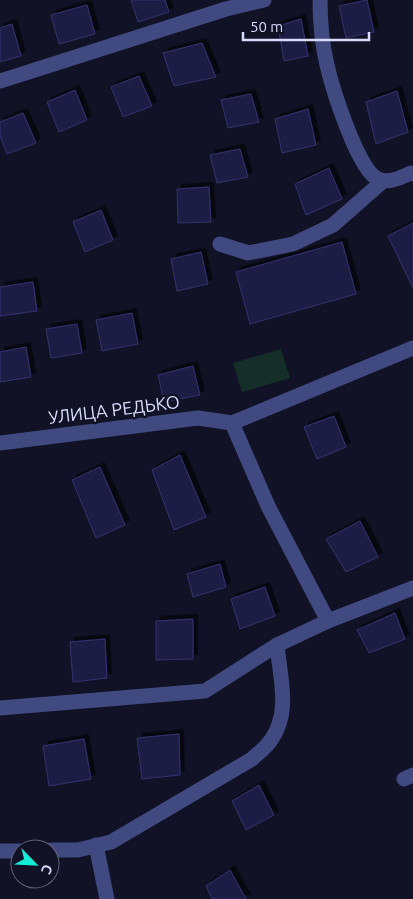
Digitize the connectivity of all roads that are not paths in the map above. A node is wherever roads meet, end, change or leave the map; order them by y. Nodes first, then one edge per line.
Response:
1 (264, 0) edge
2 (320, 0) edge
3 (0, 81) edge
4 (412, 171) edge
5 (383, 181) junction
6 (220, 244) dead end
7 (413, 348) edge
8 (232, 423) junction
9 (0, 443) edge
10 (413, 588) edge
11 (328, 621) junction
12 (277, 645) junction
13 (0, 708) edge
14 (96, 845) junction
15 (60, 850) edge
16 (107, 899) edge

1 - 3 street
2 - 5 street
4 - 5 street
5 - 6 street
7 - 8 street
8 - 9 street, УЛИЦА РЕДЬКО
8 - 11 street
10 - 11 street
11 - 12 street
12 - 13 street
12 - 14 street
14 - 15 street
14 - 16 street

